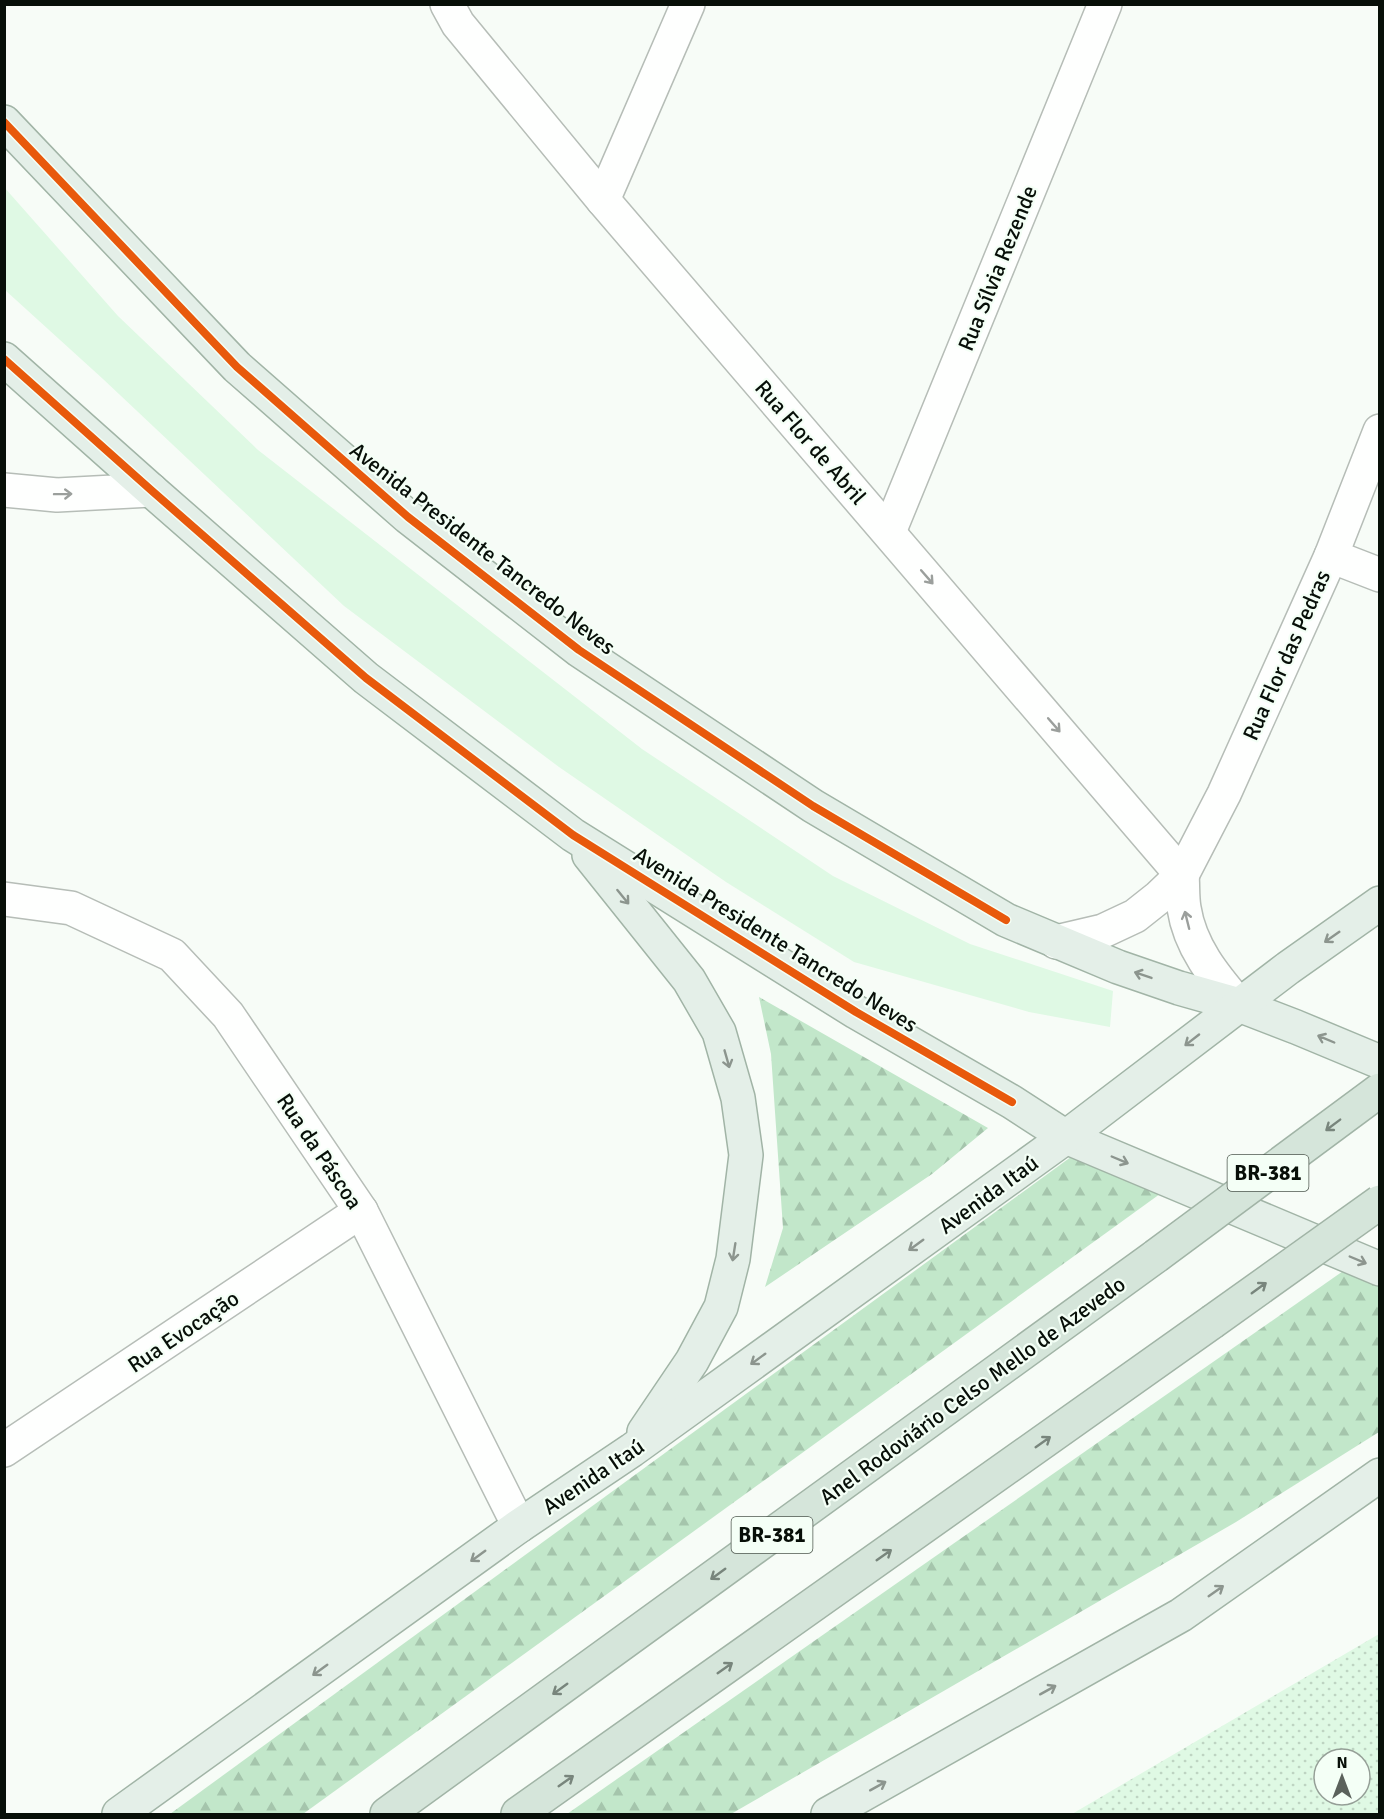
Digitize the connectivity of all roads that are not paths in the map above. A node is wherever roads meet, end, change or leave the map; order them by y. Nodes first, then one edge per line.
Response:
1 (447, 4) edge
2 (688, 4) edge
3 (1104, 4) edge
4 (4, 122) edge
5 (603, 200) junction
6 (4, 359) edge
7 (1380, 431) edge
8 (4, 490) edge
9 (150, 490) junction
10 (889, 532) junction
11 (1331, 556) junction
12 (1380, 574) edge
13 (573, 835) junction
14 (1182, 874) junction
15 (4, 899) edge
16 (1380, 903) edge
17 (1056, 942) junction
18 (1239, 1005) junction
19 (1380, 1062) edge
20 (1380, 1090) edge
21 (1066, 1137) junction
22 (1380, 1202) edge
23 (362, 1211) junction
24 (1380, 1269) edge
25 (4, 1450) edge
26 (632, 1450) junction
27 (1380, 1475) edge
28 (519, 1526) junction
29 (119, 1815) edge
30 (387, 1815) edge
31 (518, 1815) edge
32 (828, 1815) edge

1 - 5 street, Rua Flor de Abril
2 - 5 street
3 - 10 street, Rua Sílvia Rezende
4 - 17 main road, Avenida Presidente Tancredo Neves
5 - 10 street, Rua Flor de Abril
6 - 9 main road, Avenida Presidente Tancredo Neves
7 - 11 street, Rua Flor das Pedras
8 -> 9 street
9 - 13 main road, Avenida Presidente Tancredo Neves
10 -> 14 street, Rua Flor de Abril
11 - 12 street
11 - 14 street, Rua Flor das Pedras
13 - 21 main road, Avenida Presidente Tancredo Neves
13 -> 26 main road
14 - 17 street, Rua Flor das Pedras
18 -> 14 street
15 - 23 street, Rua da Páscoa
16 -> 18 main road
18 -> 17 main road, Avenida Presidente Tancredo Neves
19 -> 18 main road, Avenida Presidente Tancredo Neves
18 -> 21 main road
20 -> 30 highway, Anel Rodoviário Celso Mello de Azevedo / BR-381, bridge
21 -> 24 main road, Avenida Presidente Tancredo Neves
21 -> 26 main road, Avenida Itaú
31 -> 22 highway, bridge
23 - 25 street, Rua Evocação
23 - 28 street, Rua da Páscoa
26 - 28 main road, Avenida Itaú
32 -> 27 main road
28 -> 29 main road, Avenida Itaú

